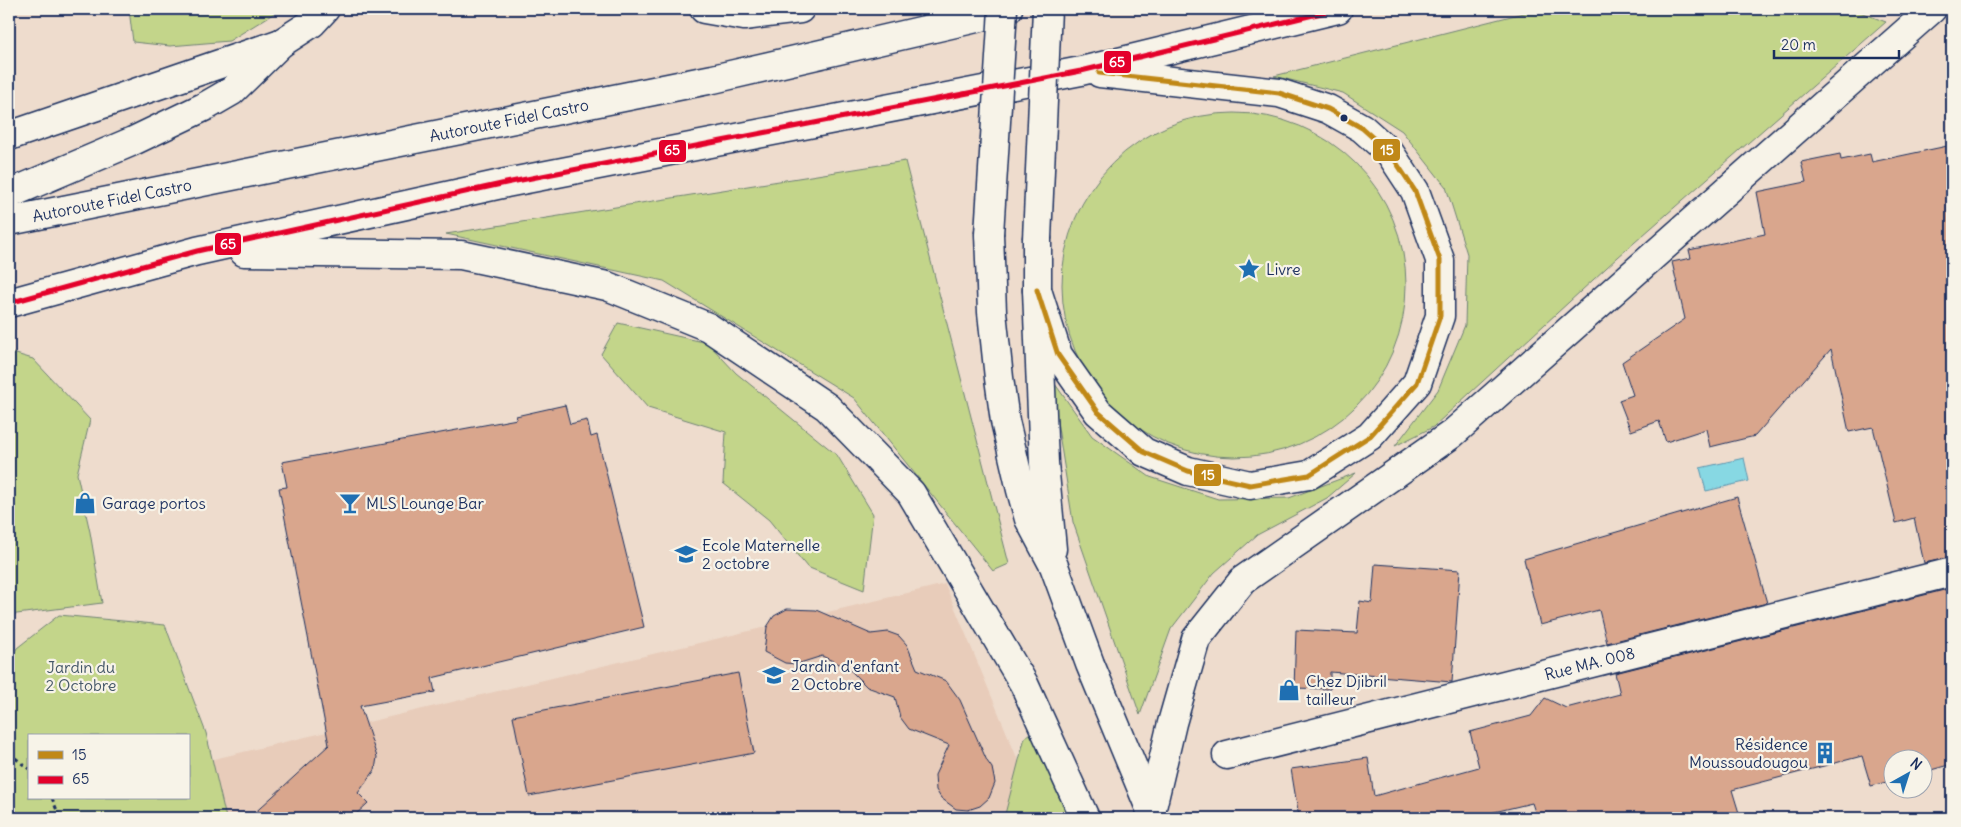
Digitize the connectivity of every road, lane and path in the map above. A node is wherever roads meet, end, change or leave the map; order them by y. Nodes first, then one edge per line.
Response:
1 (325, 9) edge
2 (704, 9) edge
3 (800, 9) edge
4 (1003, 9) edge
5 (1008, 9) edge
6 (1047, 9) edge
7 (1338, 9) edge
8 (1932, 9) edge
9 (281, 43) junction
10 (1082, 71) junction
11 (9, 136) edge
12 (9, 194) edge
13 (9, 221) edge
14 (197, 251) junction
15 (1037, 290) junction
16 (9, 304) edge
17 (1054, 566) junction
18 (1952, 572) edge
19 (9, 753) edge
20 (1227, 755) dead end
21 (28, 768) edge
22 (53, 800) edge
23 (1152, 815) edge
24 (60, 818) edge
25 (1085, 818) edge

1 - 9 main road
2 - 3 main road
4 - 17 main road, bridge
5 - 13 main road, Autoroute Fidel Castro
6 - 15 main road, bridge
7 - 10 main road
8 - 23 main road
9 - 11 main road
9 - 12 main road
10 - 14 main road
10 - 15 main road
14 - 16 main road
14 - 25 main road
15 - 17 main road
17 - 23 main road
18 - 20 main road, Rue MA. 008
19 - 21 path
22 - 24 path

